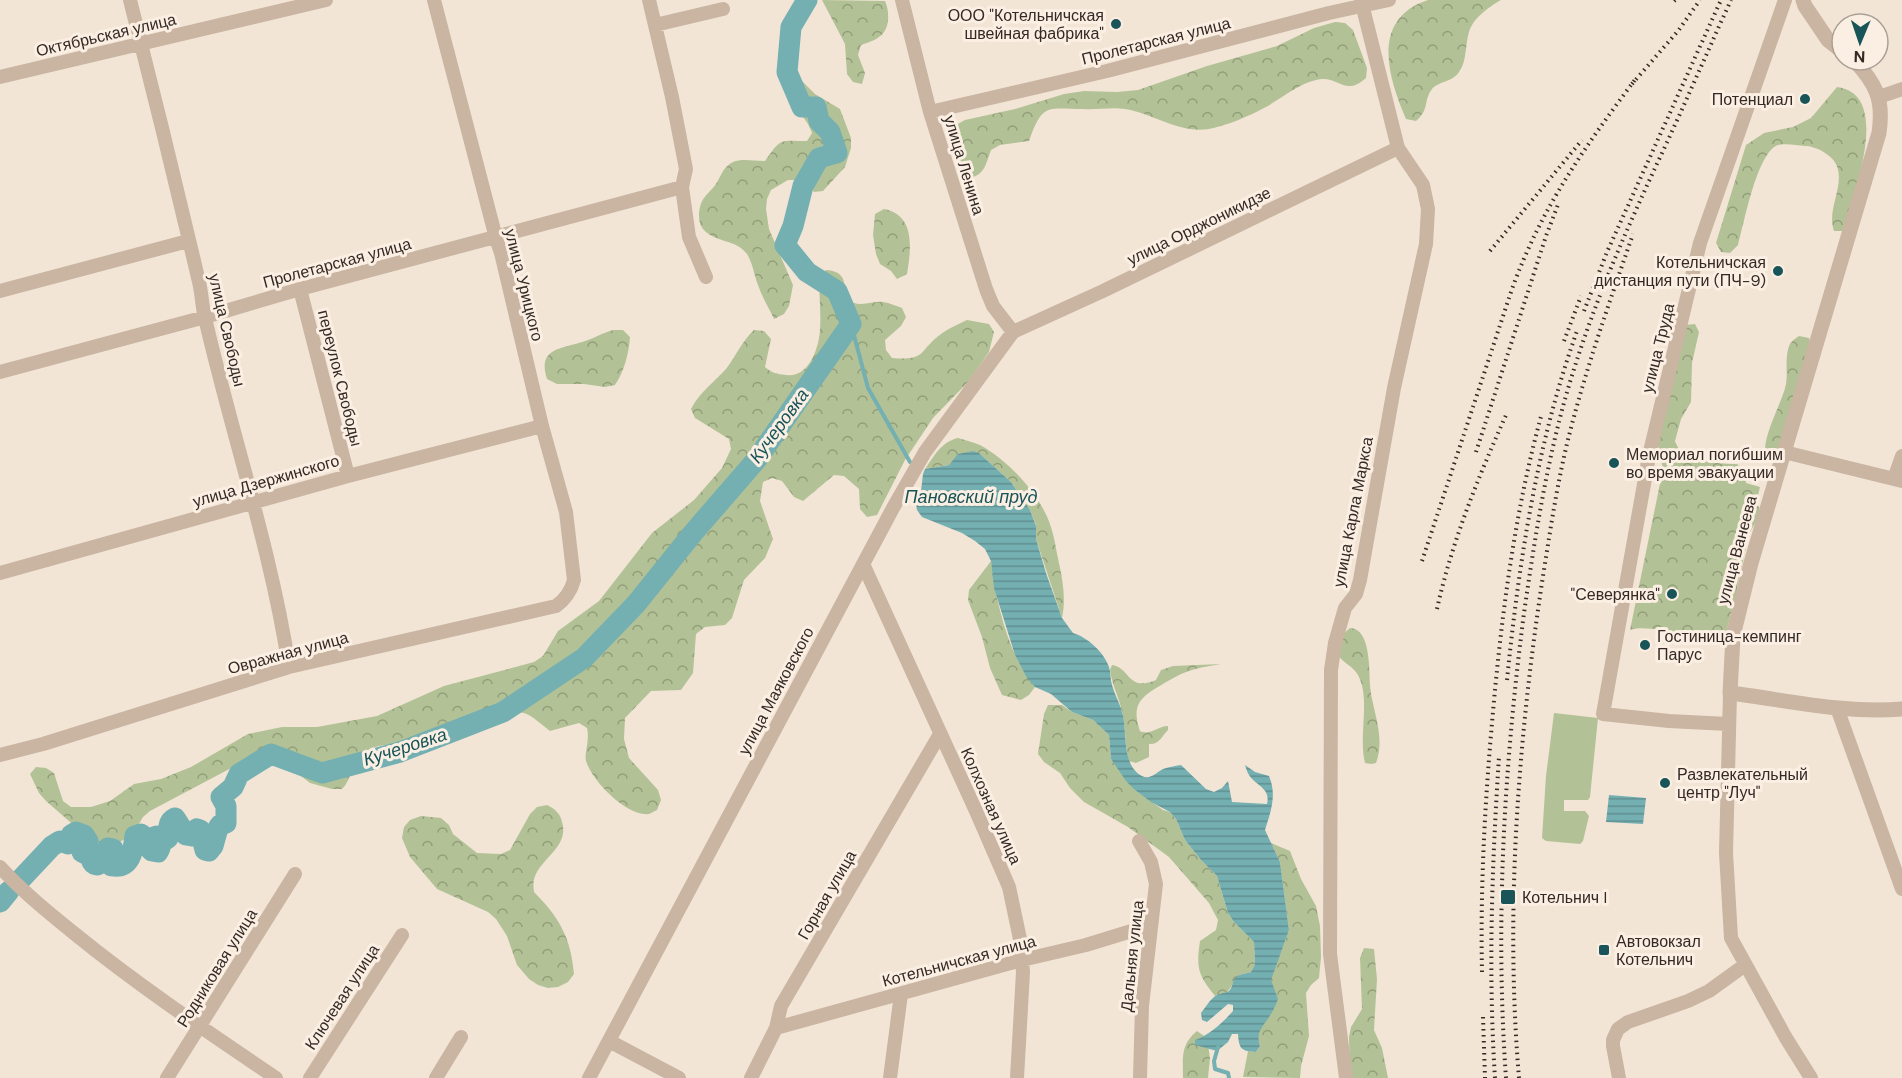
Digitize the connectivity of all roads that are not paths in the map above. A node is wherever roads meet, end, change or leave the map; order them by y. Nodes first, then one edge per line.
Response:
1 (130, 0) edge
2 (326, 0) edge
3 (434, 0) edge
4 (649, 0) edge
5 (902, 0) edge
6 (1389, 0) edge
7 (1785, 0) edge
8 (1803, 0) edge
9 (1361, 3) edge
10 (723, 9) dead end
11 (655, 25) junction
12 (1830, 42) edge
13 (141, 43) junction
14 (1865, 72) edge
15 (0, 77) edge
16 (1902, 88) edge
17 (1879, 97) junction
18 (930, 112) junction
19 (1398, 148) junction
20 (682, 188) junction
21 (496, 238) junction
22 (188, 241) junction
23 (706, 277) dead end
24 (300, 289) junction
25 (0, 291) edge
26 (205, 317) junction
27 (1013, 332) junction
28 (0, 372) edge
29 (542, 426) junction
30 (1784, 452) junction
31 (1902, 456) edge
32 (348, 476) junction
33 (1898, 480) edge
34 (253, 501) junction
35 (863, 564) junction
36 (0, 573) edge
37 (574, 580) joint
38 (289, 667) junction
39 (1730, 693) junction
40 (1838, 708) junction
41 (1902, 710) edge
42 (1728, 724) junction
43 (940, 734) junction
44 (0, 755) edge
45 (1140, 841) dead end
46 (0, 867) edge
47 (295, 874) dead end
48 (1902, 889) edge
49 (1151, 925) junction
50 (402, 935) dead end
51 (1022, 960) junction
52 (1745, 965) junction
53 (901, 994) junction
54 (200, 1027) junction
55 (776, 1028) junction
56 (461, 1037) dead end
57 (609, 1041) junction
58 (167, 1078) edge
59 (276, 1078) edge
60 (310, 1078) edge
61 (436, 1078) edge
62 (589, 1078) edge
63 (679, 1078) edge
64 (751, 1078) edge
65 (890, 1078) edge
66 (1017, 1078) edge
67 (1140, 1078) edge
68 (1346, 1078) edge
69 (1619, 1078) edge
70 (1811, 1078) edge

1 - 13 street, улица Свободы
2 - 13 street, Октябрьская улица
3 - 21 street, улица Урицкого
4 - 11 street
5 - 18 street, улица Ленина
6 - 9 street, Пролетарская улица
7 - 42 street, улица Труда
8 - 12 street
9 - 18 street, Пролетарская улица
9 - 19 street, улица Карла Маркса
10 - 11 street
11 - 20 street
13 - 15 street, Октябрьская улица
13 - 22 street, улица Свободы
14 - 17 street
16 - 17 street
17 - 30 street, улица Ванеева
18 - 27 street, улица Ленина
19 - 27 street, улица Орджоникидзе
19 - 68 street, улица Карла Маркса
20 - 21 street, Пролетарская улица
20 - 23 street
21 - 24 street, Пролетарская улица
21 - 29 street, улица Урицкого
22 - 25 street
22 - 26 street, улица Свободы
24 - 26 street, Пролетарская улица
24 - 32 street, переулок Свободы
26 - 28 street, Пролетарская улица
26 - 34 street, улица Свободы
27 - 35 street, улица Маяковского
29 - 32 street, улица Дзержинского
29 - 37 street, улица Урицкого
30 - 33 street
30 - 39 street, улица Ванеева
31 - 33 street
32 - 34 street, улица Дзержинского
34 - 36 street, улица Дзержинского
34 - 38 street, улица Свободы
35 - 43 street, Колхозная улица
35 - 57 street, улица Маяковского
37 - 38 street, Овражная улица
38 - 44 street, Овражная улица
39 - 40 street
39 - 42 street, улица Ванеева
40 - 41 street
40 - 48 street
42 - 52 street, улица Ванеева
43 - 51 street, Колхозная улица
43 - 55 street, Горная улица
45 - 49 street, Дальняя улица
46 - 54 street
47 - 54 street, Родниковая улица
49 - 51 street, Котельничская улица
49 - 67 street, Дальняя улица
50 - 60 street, Ключевая улица
51 - 53 street, Котельничская улица
51 - 66 street, Колхозная улица
52 - 69 street
52 - 70 street, улица Ванеева
53 - 55 street, Котельничская улица
53 - 65 street
54 - 58 street, Родниковая улица
54 - 59 street
55 - 64 street, Горная улица
56 - 61 street
57 - 62 street, улица Маяковского
57 - 63 street

